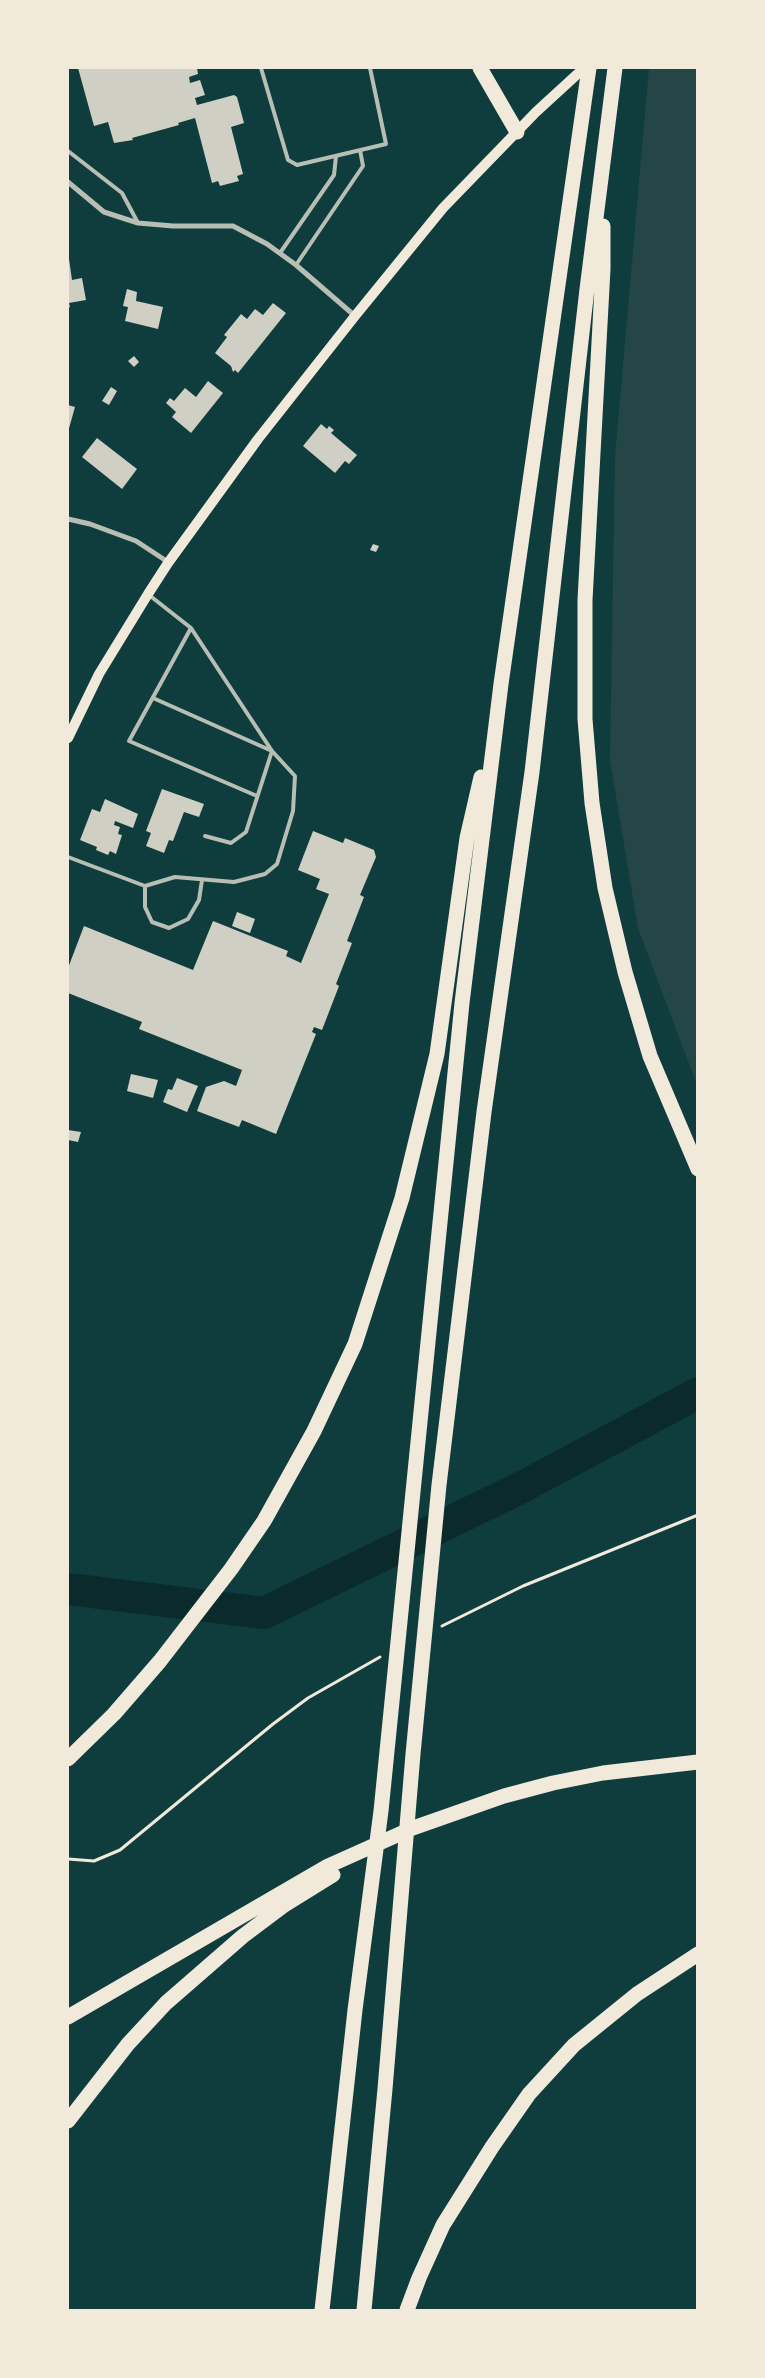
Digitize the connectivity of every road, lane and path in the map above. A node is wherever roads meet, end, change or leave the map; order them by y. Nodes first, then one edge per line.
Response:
1 (261, 68) edge
2 (370, 68) edge
3 (480, 68) edge
4 (584, 68) edge
5 (589, 68) edge
6 (615, 72) edge
7 (517, 132) junction
8 (360, 150) junction
9 (68, 151) edge
10 (336, 156) junction
11 (603, 162) junction
12 (68, 182) edge
13 (138, 223) junction
14 (280, 253) junction
15 (296, 264) junction
16 (355, 316) junction
17 (68, 519) edge
18 (168, 563) junction
19 (148, 594) junction
20 (192, 628) junction
21 (501, 684) junction
22 (153, 698) junction
23 (68, 738) edge
24 (272, 751) junction
25 (257, 796) junction
26 (205, 836) dead end
27 (68, 857) edge
28 (202, 880) junction
29 (145, 886) junction
30 (698, 1170) edge
31 (698, 1514) edge
32 (458, 1618) dead end
33 (364, 1666) dead end
34 (68, 1760) edge
35 (698, 1762) edge
36 (68, 1859) edge
37 (327, 1873) junction
38 (698, 1954) edge
39 (68, 2017) edge
40 (68, 2121) edge
41 (322, 2310) edge
42 (364, 2310) edge
43 (407, 2310) edge

1 - 10 lane
2 - 8 lane
3 - 7 highway
4 - 7 main road
5 - 21 highway
6 - 11 highway
7 - 16 main road
8 - 10 lane
8 - 15 lane
9 - 13 lane
10 - 14 lane
11 - 30 highway
11 - 42 highway
12 - 13 street
13 - 14 street
14 - 15 street
15 - 16 street
16 - 18 main road
17 - 18 street
18 - 19 main road
19 - 20 lane
19 - 23 main road
20 - 22 lane
20 - 24 lane
21 - 34 highway
21 - 41 highway
22 - 24 lane
22 - 25 lane
24 - 25 lane
24 - 28 lane
25 - 26 lane
27 - 29 lane
28 - 29 lane
28 - 29 lane
31 - 32 path
33 - 36 path
35 - 37 highway
37 - 39 highway
37 - 40 highway
38 - 43 highway

